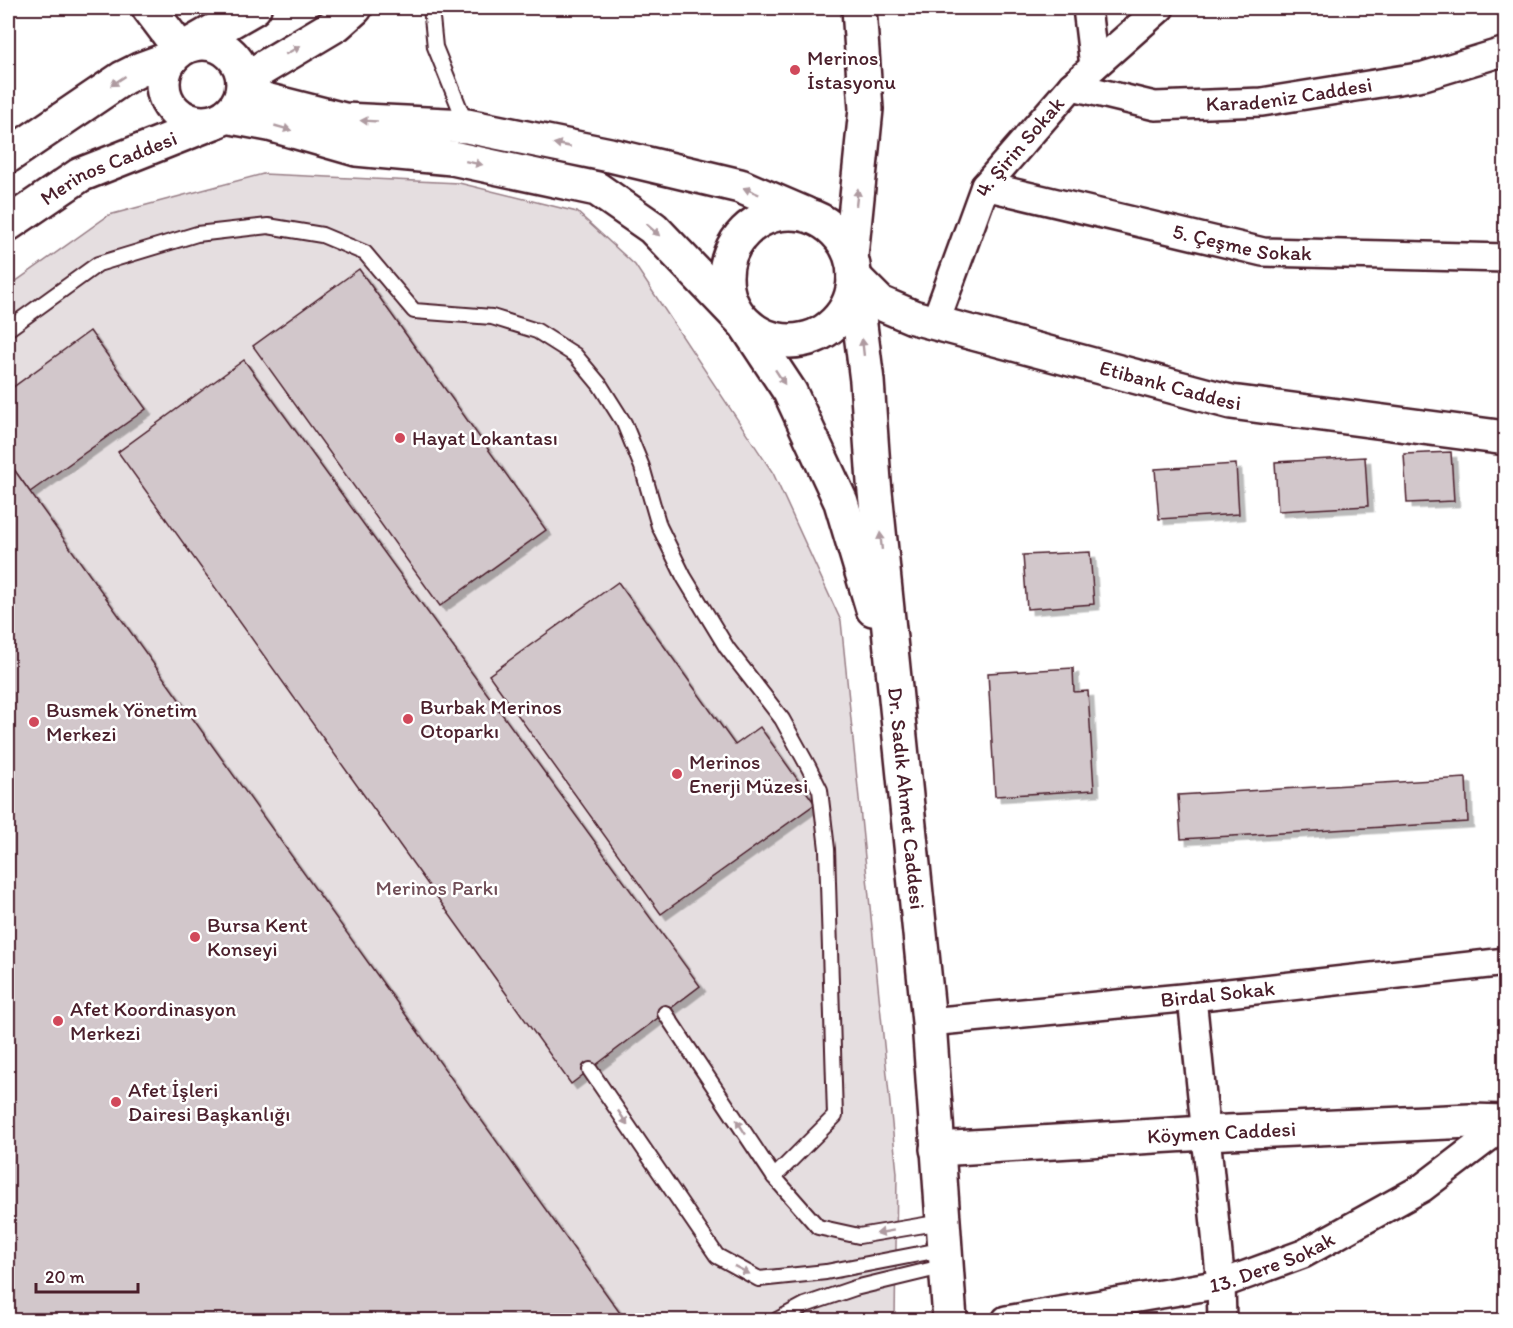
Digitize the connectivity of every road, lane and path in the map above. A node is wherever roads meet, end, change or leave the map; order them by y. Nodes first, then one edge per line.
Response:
1 (149, 8) edge
2 (254, 8) edge
3 (355, 8) edge
4 (430, 8) edge
5 (859, 8) edge
6 (1087, 8) edge
7 (1160, 8) edge
8 (181, 50) junction
9 (1506, 51) edge
10 (1094, 66) junction
11 (1072, 86) junction
12 (231, 103) junction
13 (466, 126) junction
14 (8, 156) edge
15 (985, 186) junction
16 (805, 214) junction
17 (8, 224) edge
18 (1506, 258) edge
19 (853, 266) junction
20 (935, 323) junction
21 (745, 324) junction
22 (8, 329) edge
23 (1506, 438) edge
24 (895, 683) junction
25 (1506, 962) edge
26 (1192, 997) junction
27 (665, 1013) dead end
28 (929, 1022) junction
29 (590, 1070) dead end
30 (1205, 1133) junction
31 (1502, 1134) edge
32 (937, 1149) junction
33 (774, 1177) junction
34 (945, 1246) junction
35 (1221, 1284) junction
36 (777, 1320) edge
37 (950, 1320) edge
38 (1006, 1320) edge
39 (1222, 1320) edge

1 - 8 main road
2 - 8 main road
12 -> 3 main road, Merinos Caddesi
4 - 13 lane
19 -> 5 main road, Dr. Sadık Ahmet Caddesi
6 - 10 street
7 - 10 street, 4. Şirin Sokak
8 - 12 main road
8 - 12 main road
8 -> 14 main road
9 - 11 street, Karadeniz Caddesi
10 - 11 street, 4. Şirin Sokak
11 - 15 street, 4. Şirin Sokak
13 -> 12 main road
12 - 17 main road, Merinos Caddesi
12 -> 21 main road
16 -> 13 main road
15 - 18 street, 5. Çeşme Sokak
15 - 20 street, 4. Şirin Sokak
16 - 19 main road
16 - 21 main road
19 - 20 main road, Etibank Caddesi
19 - 21 main road
24 -> 19 main road, Dr. Sadık Ahmet Caddesi
20 - 23 main road, Etibank Caddesi
21 -> 24 main road
22 - 33 lane
24 - 28 main road, Dr. Sadık Ahmet Caddesi
25 - 26 street, Birdal Sokak
26 - 28 street, Birdal Sokak
26 - 30 street
33 -> 27 lane
28 - 32 main road, Dr. Sadık Ahmet Caddesi
29 -> 34 lane
30 - 31 main road, Köymen Caddesi
30 - 32 main road, Köymen Caddesi
30 - 35 street
31 - 35 street, 13. Dere Sokak
32 - 34 main road, Dr. Sadık Ahmet Caddesi
34 -> 33 lane
34 - 36 lane
34 - 37 main road, Dr. Sadık Ahmet Caddesi
35 - 38 street, 13. Dere Sokak
35 - 39 street

